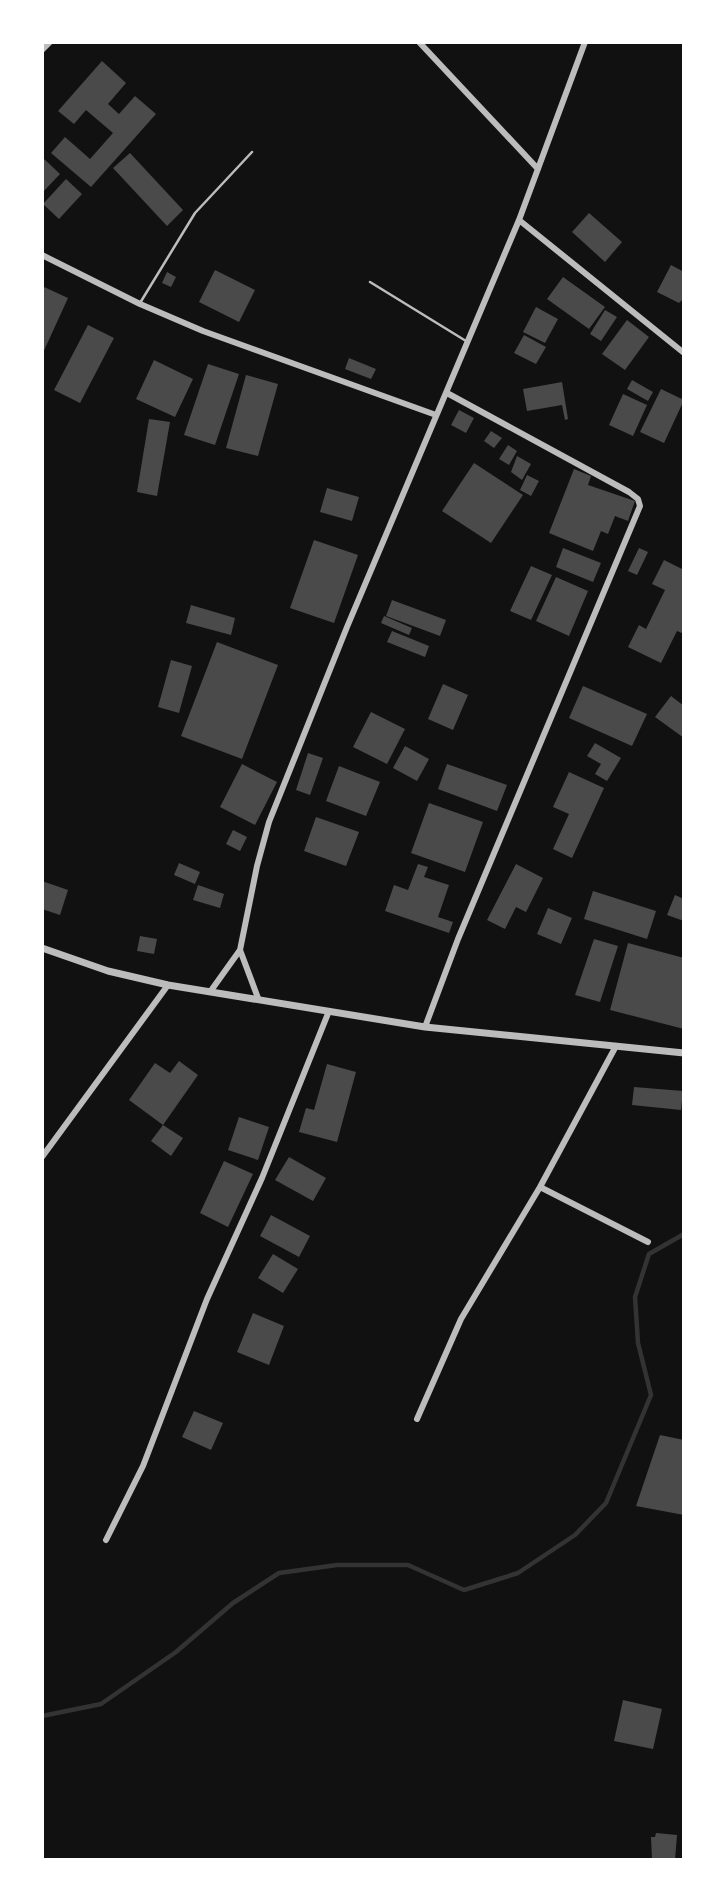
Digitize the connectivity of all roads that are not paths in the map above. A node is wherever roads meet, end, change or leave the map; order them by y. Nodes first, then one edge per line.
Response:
1 (50, 42) edge
2 (419, 42) edge
3 (583, 43) edge
4 (42, 50) edge
5 (252, 152) dead end
6 (538, 169) junction
7 (519, 220) junction
8 (42, 255) edge
9 (370, 282) dead end
10 (140, 304) junction
11 (469, 342) junction
12 (684, 353) edge
13 (447, 393) junction
14 (436, 415) junction
15 (42, 948) edge
16 (240, 950) junction
17 (167, 985) junction
18 (210, 992) junction
19 (258, 998) junction
20 (329, 1011) junction
21 (425, 1027) junction
22 (616, 1046) junction
23 (684, 1053) edge
24 (42, 1157) edge
25 (540, 1187) junction
26 (648, 1242) dead end
27 (417, 1419) dead end
28 (106, 1540) dead end

1 - 4 street
2 - 6 street
3 - 6 street
5 - 10 lane
6 - 7 street
7 - 11 street
7 - 12 street
8 - 10 street
9 - 11 lane
10 - 14 street
11 - 13 street
13 - 14 street
13 - 21 street
14 - 16 street
15 - 17 street
16 - 18 street
16 - 19 street
17 - 18 street
17 - 24 street
18 - 19 street
19 - 20 street
20 - 21 street
20 - 28 street
21 - 22 street
22 - 23 street
22 - 25 street
25 - 26 street
25 - 27 street

